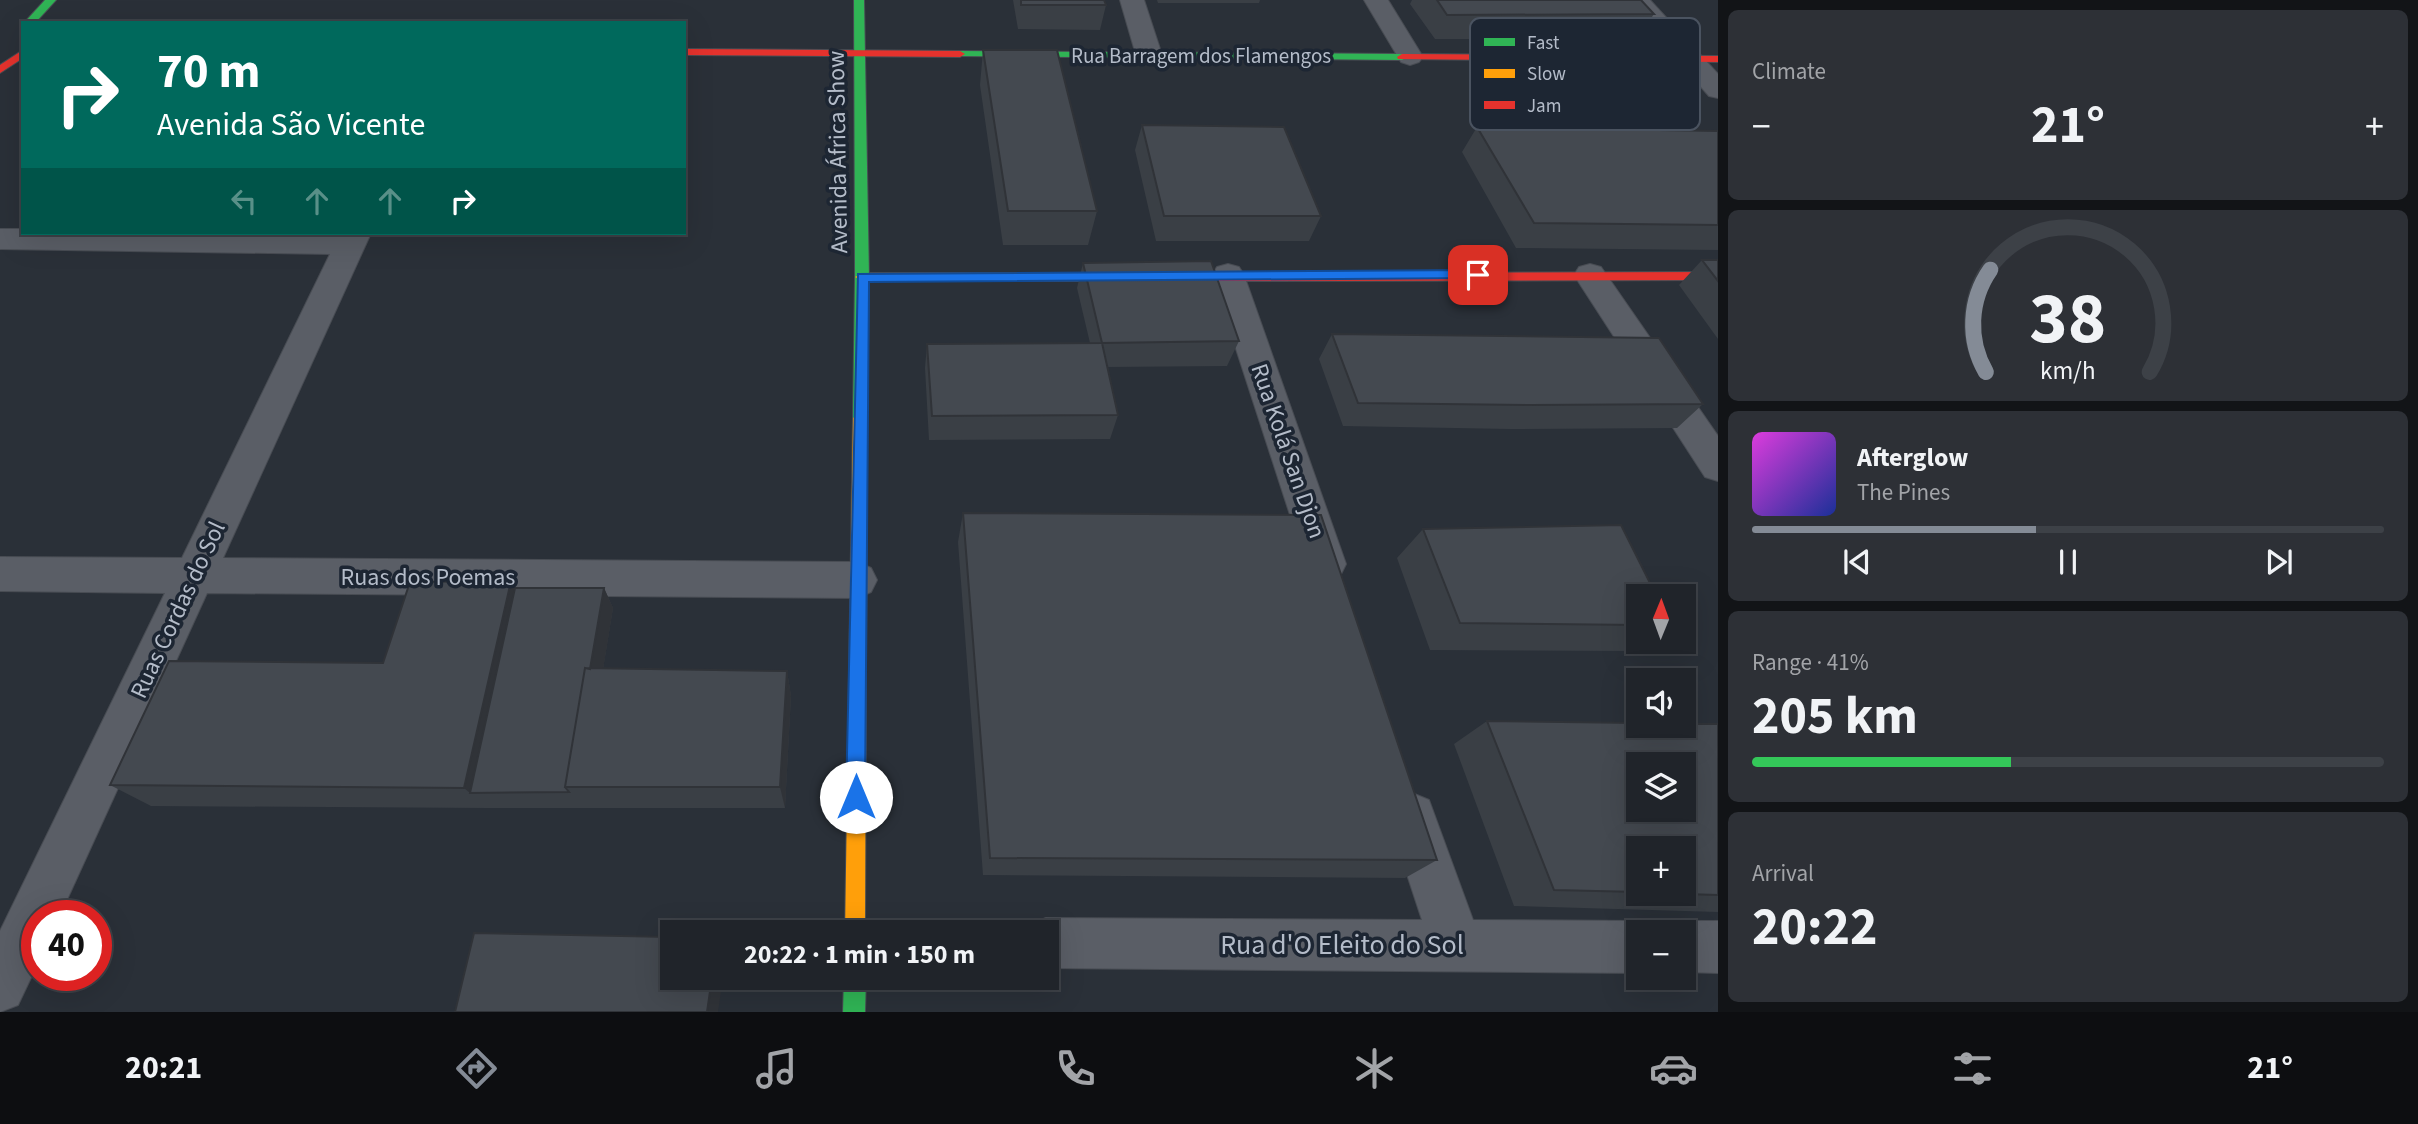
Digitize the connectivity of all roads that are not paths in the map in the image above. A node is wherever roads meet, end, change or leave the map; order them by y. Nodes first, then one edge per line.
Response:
1 (51, 0) edge
2 (859, 0) edge
3 (1132, 0) edge
4 (1376, 0) edge
5 (1637, 0) edge
6 (1653, 18) edge
7 (35, 21) edge
8 (686, 52) edge
9 (859, 54) junction
10 (1149, 55) junction
11 (1410, 57) junction
12 (1470, 57) edge
13 (1700, 59) edge
14 (1718, 59) edge
15 (1700, 69) edge
16 (1718, 90) edge
17 (353, 238) edge
18 (0, 239) edge
19 (1228, 275) junction
20 (1590, 275) junction
21 (1718, 276) edge
22 (862, 277) junction
23 (1718, 466) edge
24 (0, 574) edge
25 (194, 576) junction
26 (856, 580) junction
27 (1340, 603) edge
28 (1402, 788) edge
29 (855, 920) edge
30 (1059, 943) edge
31 (1456, 945) junction
32 (1626, 947) edge
33 (1696, 947) edge
34 (1718, 947) edge
35 (0, 987) edge
36 (855, 990) edge
37 (854, 1012) edge

1 - 7 street
2 - 9 street, Avenida África Show
3 - 10 street
4 - 11 street
5 - 6 street
8 - 9 street, Rua Barragem dos Flamengos
9 - 10 street, Rua Barragem dos Flamengos
9 - 22 street, Avenida África Show
10 - 11 street, Rua Barragem dos Flamengos
11 - 12 street, Rua Barragem dos Flamengos
13 - 14 street, Rua Barragem dos Flamengos
15 - 16 street
17 - 18 street
17 - 25 street, Ruas Cordas do Sol
19 - 20 street
19 - 22 street
19 - 27 street, Rua Kolá San Djon
20 - 21 street
20 - 23 street
22 - 26 street, Avenida África Show
24 - 25 street, Ruas dos Poemas
25 - 26 street, Ruas dos Poemas
25 - 35 street, Ruas Cordas do Sol
26 - 29 street, Avenida África Show
28 - 31 street
30 - 31 street, Rua d'O Eleito do Sol
31 - 32 street, Rua d'O Eleito do Sol
33 - 34 street
36 - 37 street

